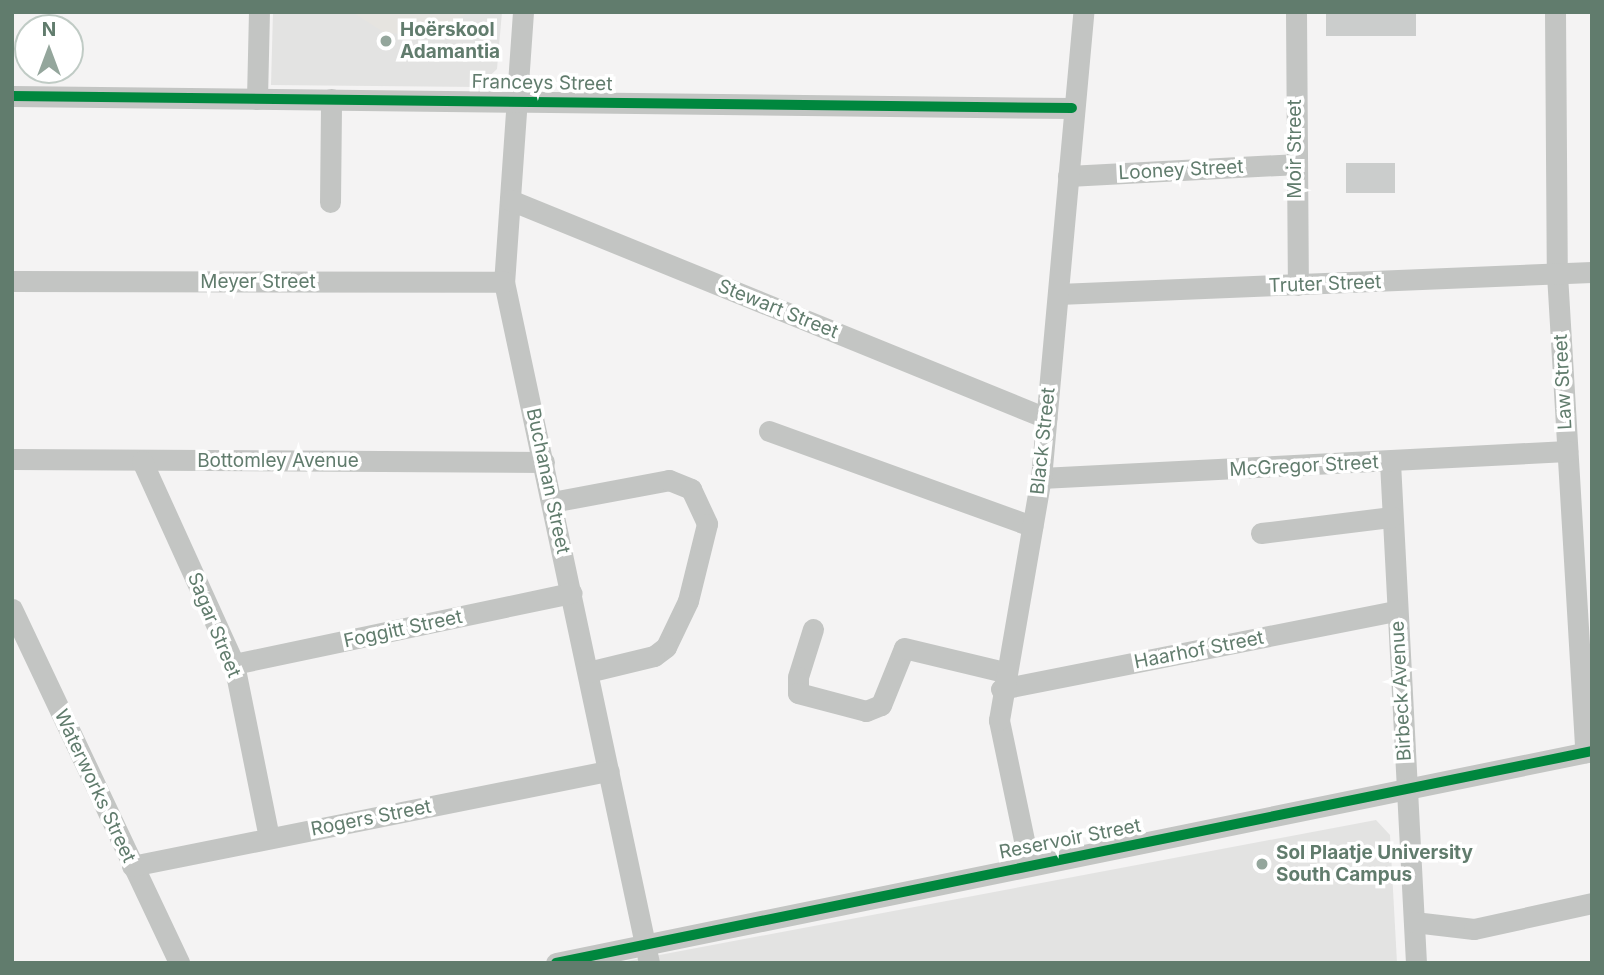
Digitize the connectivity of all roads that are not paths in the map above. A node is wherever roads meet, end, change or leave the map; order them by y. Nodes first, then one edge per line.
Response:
1 (259, 12) edge
2 (523, 12) edge
3 (1083, 12) edge
4 (1296, 12) edge
5 (1555, 12) edge
6 (12, 96) edge
7 (257, 99) junction
8 (331, 99) junction
9 (517, 99) junction
10 (1072, 108) junction
11 (1294, 164) junction
12 (1068, 176) junction
13 (510, 200) junction
14 (330, 202) dead end
15 (1592, 272) edge
16 (1557, 274) junction
17 (12, 281) edge
18 (504, 282) junction
19 (1298, 285) junction
20 (1058, 294) junction
21 (1046, 418) junction
22 (769, 431) dead end
23 (1567, 451) junction
24 (12, 459) edge
25 (142, 461) junction
26 (544, 462) junction
27 (1390, 462) junction
28 (1041, 478) junction
29 (552, 502) junction
30 (1392, 517) junction
31 (1031, 526) junction
32 (1261, 533) dead end
33 (572, 593) junction
34 (12, 609) edge
35 (1396, 611) junction
36 (813, 629) dead end
37 (234, 664) junction
38 (588, 672) junction
39 (1003, 680) junction
40 (1588, 752) edge
41 (609, 771) junction
42 (1406, 790) junction
43 (269, 838) junction
44 (1029, 864) junction
45 (132, 866) junction
46 (1592, 904) edge
47 (1414, 922) junction
48 (647, 954) edge
49 (179, 963) edge
50 (556, 963) edge
51 (1416, 963) edge

1 - 7 street
2 - 9 street, Buchanan Street
3 - 10 street, Black Street
4 - 11 street, Moir Street
5 - 16 street, Law Street
6 - 7 street, Franceys Street
7 - 8 street, Franceys Street
8 - 9 street, Franceys Street
8 - 14 street
9 - 10 street, Franceys Street
9 - 13 street, Buchanan Street
10 - 12 street, Black Street
11 - 12 street, Looney Street
11 - 19 street, Moir Street
12 - 20 street, Black Street
13 - 18 street, Buchanan Street
13 - 21 street, Stewart Street
15 - 16 street, Truter Street
16 - 19 street, Truter Street
16 - 23 street, Law Street
17 - 18 street, Meyer Street
18 - 26 street, Buchanan Street
19 - 20 street, Truter Street
20 - 21 street, Black Street
21 - 28 street, Black Street
22 - 31 street
23 - 27 street, McGregor Street
23 - 40 street, Law Street
24 - 25 street, Bottomley Avenue
25 - 26 street, Bottomley Avenue
25 - 37 street, Sagar Street
26 - 29 street, Buchanan Street
27 - 28 street, McGregor Street
27 - 30 street, Birbeck Avenue
28 - 31 street, Black Street
29 - 33 street, Buchanan Street
29 - 38 street
30 - 32 street
30 - 35 street, Birbeck Avenue
31 - 39 street, Black Street
33 - 37 street, Foggitt Street
33 - 38 street, Buchanan Street
34 - 45 street, Waterworks Street
35 - 39 street, Haarhof Street
35 - 42 street, Birbeck Avenue
36 - 39 street
37 - 43 street, Sagar Street
38 - 41 street, Buchanan Street
39 - 44 street, Black Street
40 - 42 street, Reservoir Street
41 - 43 street, Rogers Street
41 - 48 street, Buchanan Street
42 - 44 street, Reservoir Street
42 - 47 street, Birbeck Avenue
43 - 45 street, Rogers Street
44 - 48 street, Reservoir Street
45 - 49 street, Waterworks Street
46 - 47 street
47 - 51 street, Birbeck Avenue
48 - 50 street, Reservoir Street

